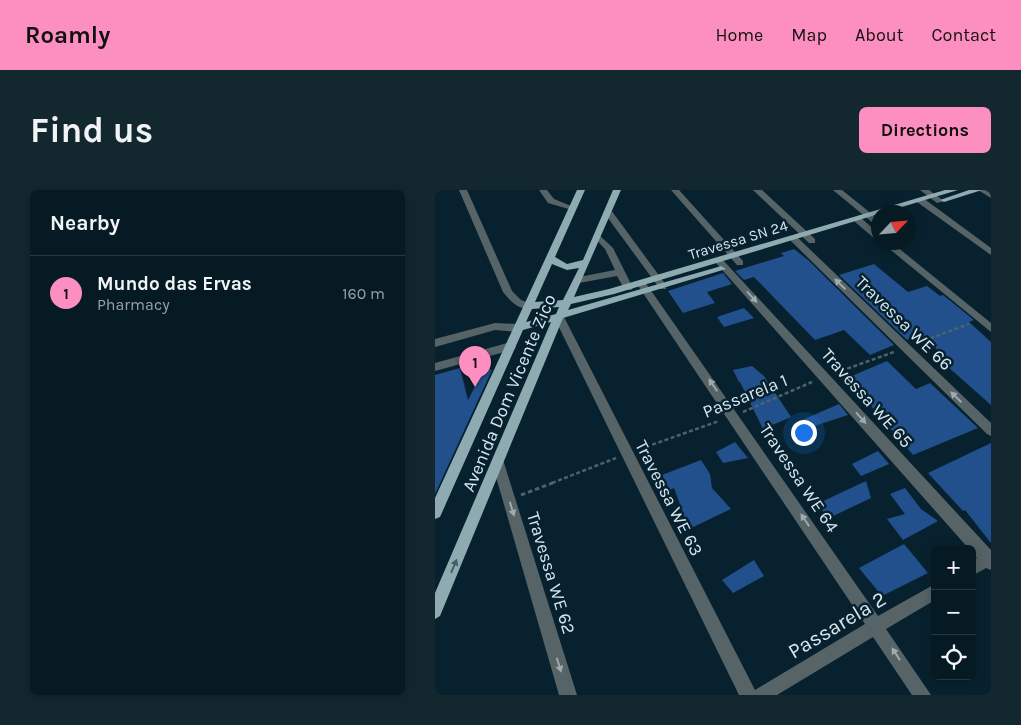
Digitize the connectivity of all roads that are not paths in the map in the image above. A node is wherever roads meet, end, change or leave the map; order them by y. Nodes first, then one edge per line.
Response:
1 (463, 190) edge
2 (543, 190) edge
3 (581, 190) edge
4 (617, 190) edge
5 (675, 190) edge
6 (757, 190) edge
7 (837, 190) edge
8 (924, 190) edge
9 (954, 190) edge
10 (980, 190) edge
11 (991, 196) edge
12 (937, 199) junction
13 (923, 203) junction
14 (916, 205) edge
15 (916, 206) edge
16 (572, 208) junction
17 (607, 212) junction
18 (871, 217) edge
19 (871, 220) edge
20 (861, 222) junction
21 (871, 230) edge
22 (597, 236) junction
23 (809, 238) junction
24 (797, 242) junction
25 (895, 250) edge
26 (991, 252) edge
27 (550, 256) junction
28 (737, 260) junction
29 (587, 261) junction
30 (722, 264) junction
31 (621, 272) junction
32 (579, 280) junction
33 (660, 283) junction
34 (645, 287) junction
35 (628, 288) junction
36 (566, 303) junction
37 (528, 306) junction
38 (559, 317) junction
39 (518, 328) junction
40 (991, 328) edge
41 (435, 343) edge
42 (511, 346) junction
43 (435, 367) edge
44 (991, 432) edge
45 (498, 463) junction
46 (435, 512) edge
47 (990, 560) edge
48 (976, 567) edge
49 (931, 593) edge
50 (435, 611) edge
51 (877, 626) junction
52 (568, 695) edge
53 (748, 695) edge
54 (761, 695) edge
55 (922, 695) edge

1 - 37 street
2 - 16 street
3 - 16 main road, Avenida Dom Vicente Zico
4 - 17 main road, Avenida Dom Vicente Zico
5 - 28 street
6 - 23 street
7 - 18 street
8 - 12 street
9 - 12 main road, Travessa SN 24
10 - 11 street
10 - 12 main road, Travessa SN 24
12 - 13 main road, Travessa SN 24
13 - 14 main road, Travessa SN 24
13 - 15 main road, Travessa SN 24
13 - 26 street
16 - 27 main road, Avenida Dom Vicente Zico
17 - 22 main road, Avenida Dom Vicente Zico
17 - 33 street
19 - 20 main road, Travessa SN 24
20 - 21 street
20 - 23 main road, Travessa SN 24
22 - 29 main road, Avenida Dom Vicente Zico
22 - 31 street
23 - 24 main road, Travessa SN 24
24 - 28 main road, Travessa SN 24
44 -> 24 street, Travessa WE 66
25 - 40 street
27 - 29 main road
27 - 37 main road, Avenida Dom Vicente Zico
28 - 30 main road, Travessa SN 24
29 - 32 main road, Avenida Dom Vicente Zico
30 - 33 main road, Travessa SN 24
30 -> 47 street, Travessa WE 65
31 - 32 street
31 - 35 street
32 - 36 main road, Avenida Dom Vicente Zico
33 - 34 main road, Travessa SN 24
34 - 35 main road, Travessa SN 24
34 - 38 main road, Travessa SN 24
51 -> 34 street, Travessa WE 64
35 - 36 main road, Travessa SN 24
36 - 37 main road, Travessa SN 24
36 - 38 main road, Avenida Dom Vicente Zico
37 - 39 main road, Avenida Dom Vicente Zico
38 - 39 main road, Travessa SN 24
38 - 45 main road, Avenida Dom Vicente Zico
38 - 53 street, Travessa WE 63
39 - 41 street
39 - 42 main road, Avenida Dom Vicente Zico
42 - 43 street
42 - 46 main road, Avenida Dom Vicente Zico
50 -> 45 main road, Avenida Dom Vicente Zico
45 -> 52 street, Travessa WE 62
47 - 48 street
49 - 51 street, Passarela 2
51 - 54 street, Passarela 2
55 -> 51 street, Travessa WE 64

